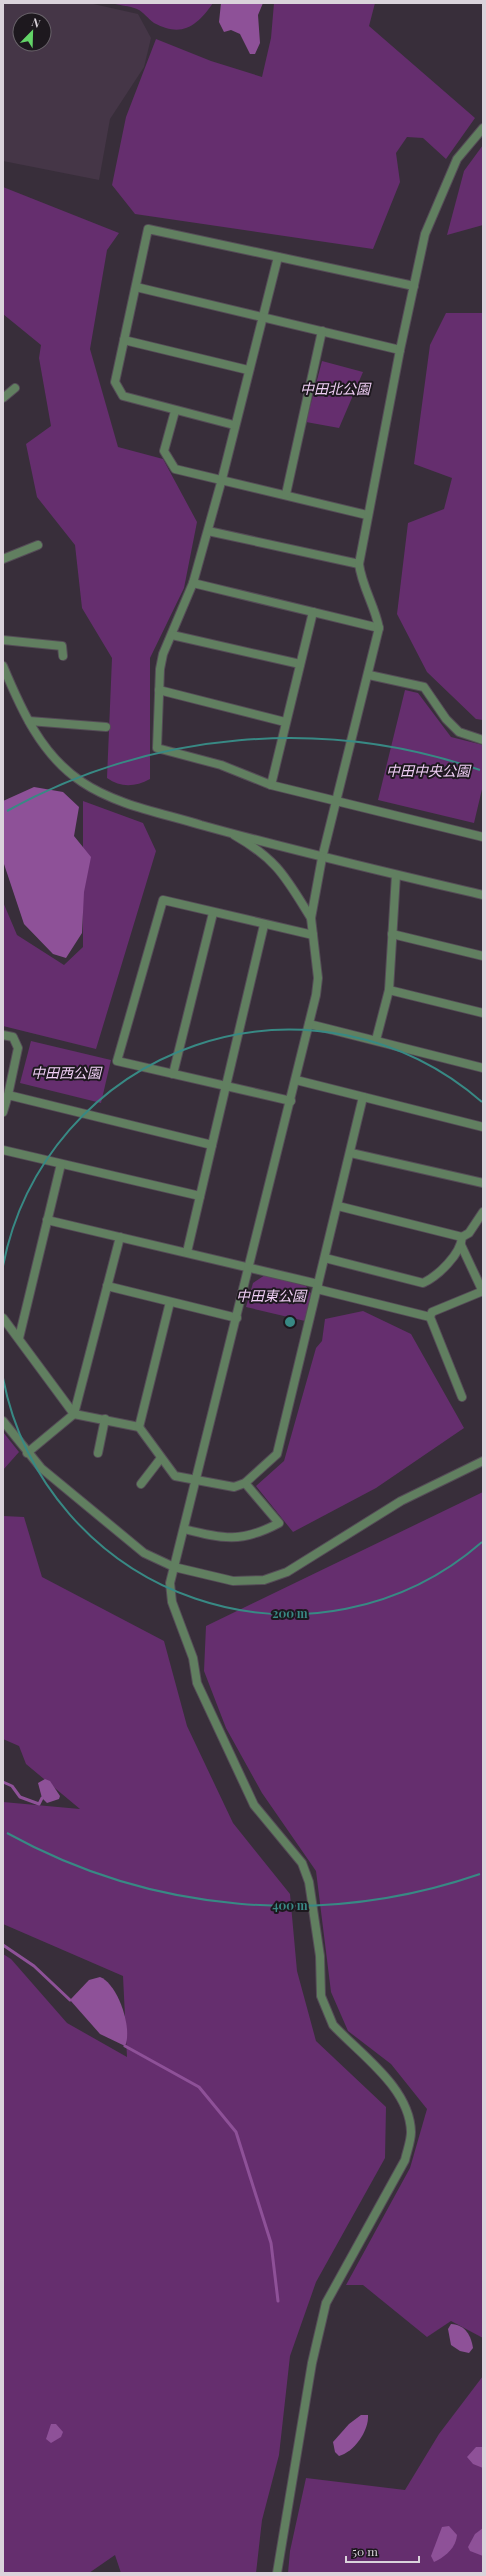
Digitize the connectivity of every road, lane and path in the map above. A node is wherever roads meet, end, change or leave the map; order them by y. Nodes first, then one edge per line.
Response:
1 (483, 128) edge
2 (278, 257) junction
3 (414, 286) junction
4 (136, 287) junction
5 (262, 317) junction
6 (322, 331) junction
7 (124, 340) junction
8 (400, 350) junction
9 (248, 370) junction
10 (15, 388) dead end
11 (3, 398) edge
12 (175, 411) junction
13 (234, 425) junction
14 (222, 479) junction
15 (286, 494) junction
16 (367, 515) junction
17 (208, 531) junction
18 (38, 546) dead end
19 (3, 559) edge
20 (359, 564) junction
21 (193, 584) junction
22 (312, 612) junction
23 (380, 628) junction
24 (172, 635) junction
25 (3, 640) edge
26 (63, 656) dead end
27 (300, 664) junction
28 (3, 666) edge
29 (369, 675) junction
30 (159, 690) junction
31 (29, 721) junction
32 (285, 722) junction
33 (106, 727) dead end
34 (483, 740) edge
35 (271, 785) junction
36 (337, 803) junction
37 (230, 833) junction
38 (483, 837) edge
39 (322, 858) junction
40 (396, 875) junction
41 (483, 895) edge
42 (213, 913) junction
43 (311, 918) junction
44 (264, 925) junction
45 (392, 934) junction
46 (313, 935) junction
47 (483, 956) edge
48 (389, 990) junction
49 (483, 1013) edge
50 (309, 1024) junction
51 (3, 1035) edge
52 (376, 1040) junction
53 (483, 1068) edge
54 (173, 1074) junction
55 (296, 1080) junction
56 (225, 1087) junction
57 (8, 1095) junction
58 (364, 1097) junction
59 (291, 1102) junction
60 (3, 1112) edge
61 (483, 1127) edge
62 (212, 1144) junction
63 (3, 1150) edge
64 (351, 1153) junction
65 (60, 1164) junction
66 (483, 1183) edge
67 (200, 1196) junction
68 (338, 1206) junction
69 (483, 1212) edge
70 (47, 1220) junction
71 (120, 1237) junction
72 (461, 1241) junction
73 (187, 1252) junction
74 (325, 1258) junction
75 (249, 1267) junction
76 (107, 1286) junction
77 (318, 1287) junction
78 (483, 1292) edge
79 (170, 1302) junction
80 (430, 1317) junction
81 (3, 1318) edge
82 (237, 1318) junction
83 (19, 1338) junction
84 (462, 1397) dead end
85 (74, 1414) junction
86 (105, 1420) junction
87 (3, 1421) edge
88 (139, 1427) junction
89 (27, 1453) junction
90 (98, 1453) dead end
91 (161, 1458) junction
92 (483, 1461) edge
93 (197, 1480) junction
94 (245, 1483) junction
95 (140, 1484) dead end
96 (184, 1529) junction
97 (174, 1567) junction
98 (277, 2573) edge

1 - 3 street
2 - 3 street
2 - 4 street
2 - 5 street
3 - 8 street
4 - 5 street
4 - 7 street
5 - 6 street
5 - 9 street
6 - 8 street
6 - 15 street
7 - 9 street
7 - 12 street
8 - 16 street
9 - 13 street
10 - 11 street
12 - 13 street
12 - 14 street
13 - 14 street
14 - 15 street
14 - 17 street
15 - 16 street
16 - 20 street
17 - 20 street
17 - 21 street
18 - 19 street
20 - 23 street
21 - 22 street
21 - 24 street
22 - 23 street
22 - 27 street
23 - 29 street
24 - 27 street
24 - 30 street
25 - 26 street
27 - 32 street
28 - 31 street
29 - 34 street
29 - 36 street
30 - 32 street
30 - 35 street
31 - 33 street
31 - 37 street
32 - 35 street
35 - 36 street
36 - 38 street
36 - 39 street
37 - 39 street
37 - 43 street
39 - 40 street
39 - 43 street
40 - 41 street
40 - 45 street
42 - 44 street
42 - 54 street
42 - 54 street
43 - 46 street
44 - 46 street
44 - 56 street
45 - 47 street
45 - 48 street
46 - 50 street
48 - 49 street
48 - 52 street
50 - 52 street
50 - 55 street
51 - 57 street
52 - 53 street
54 - 56 street
55 - 58 street
55 - 59 street
56 - 59 street
56 - 62 street
57 - 60 street
57 - 62 street
58 - 61 street
58 - 64 street
59 - 75 street
62 - 67 street
63 - 65 street
64 - 66 street
64 - 68 street
65 - 67 street
65 - 70 street
67 - 73 street
68 - 72 street
68 - 74 street
69 - 72 street
70 - 71 street
70 - 83 street
71 - 73 street
71 - 76 street
72 - 74 street
72 - 78 street
73 - 75 street
74 - 77 street
75 - 77 street
75 - 82 street
76 - 79 street
76 - 85 street
77 - 80 street
77 - 94 street
78 - 80 street
79 - 82 street
79 - 88 street
80 - 84 street
81 - 83 street
82 - 93 street
83 - 85 street
85 - 86 street
85 - 89 street
86 - 88 street
86 - 90 street
87 - 89 street
88 - 91 street
89 - 97 street
91 - 93 street
91 - 95 street
92 - 97 street
93 - 94 street
93 - 96 street
94 - 96 street
96 - 97 street
97 - 98 street

